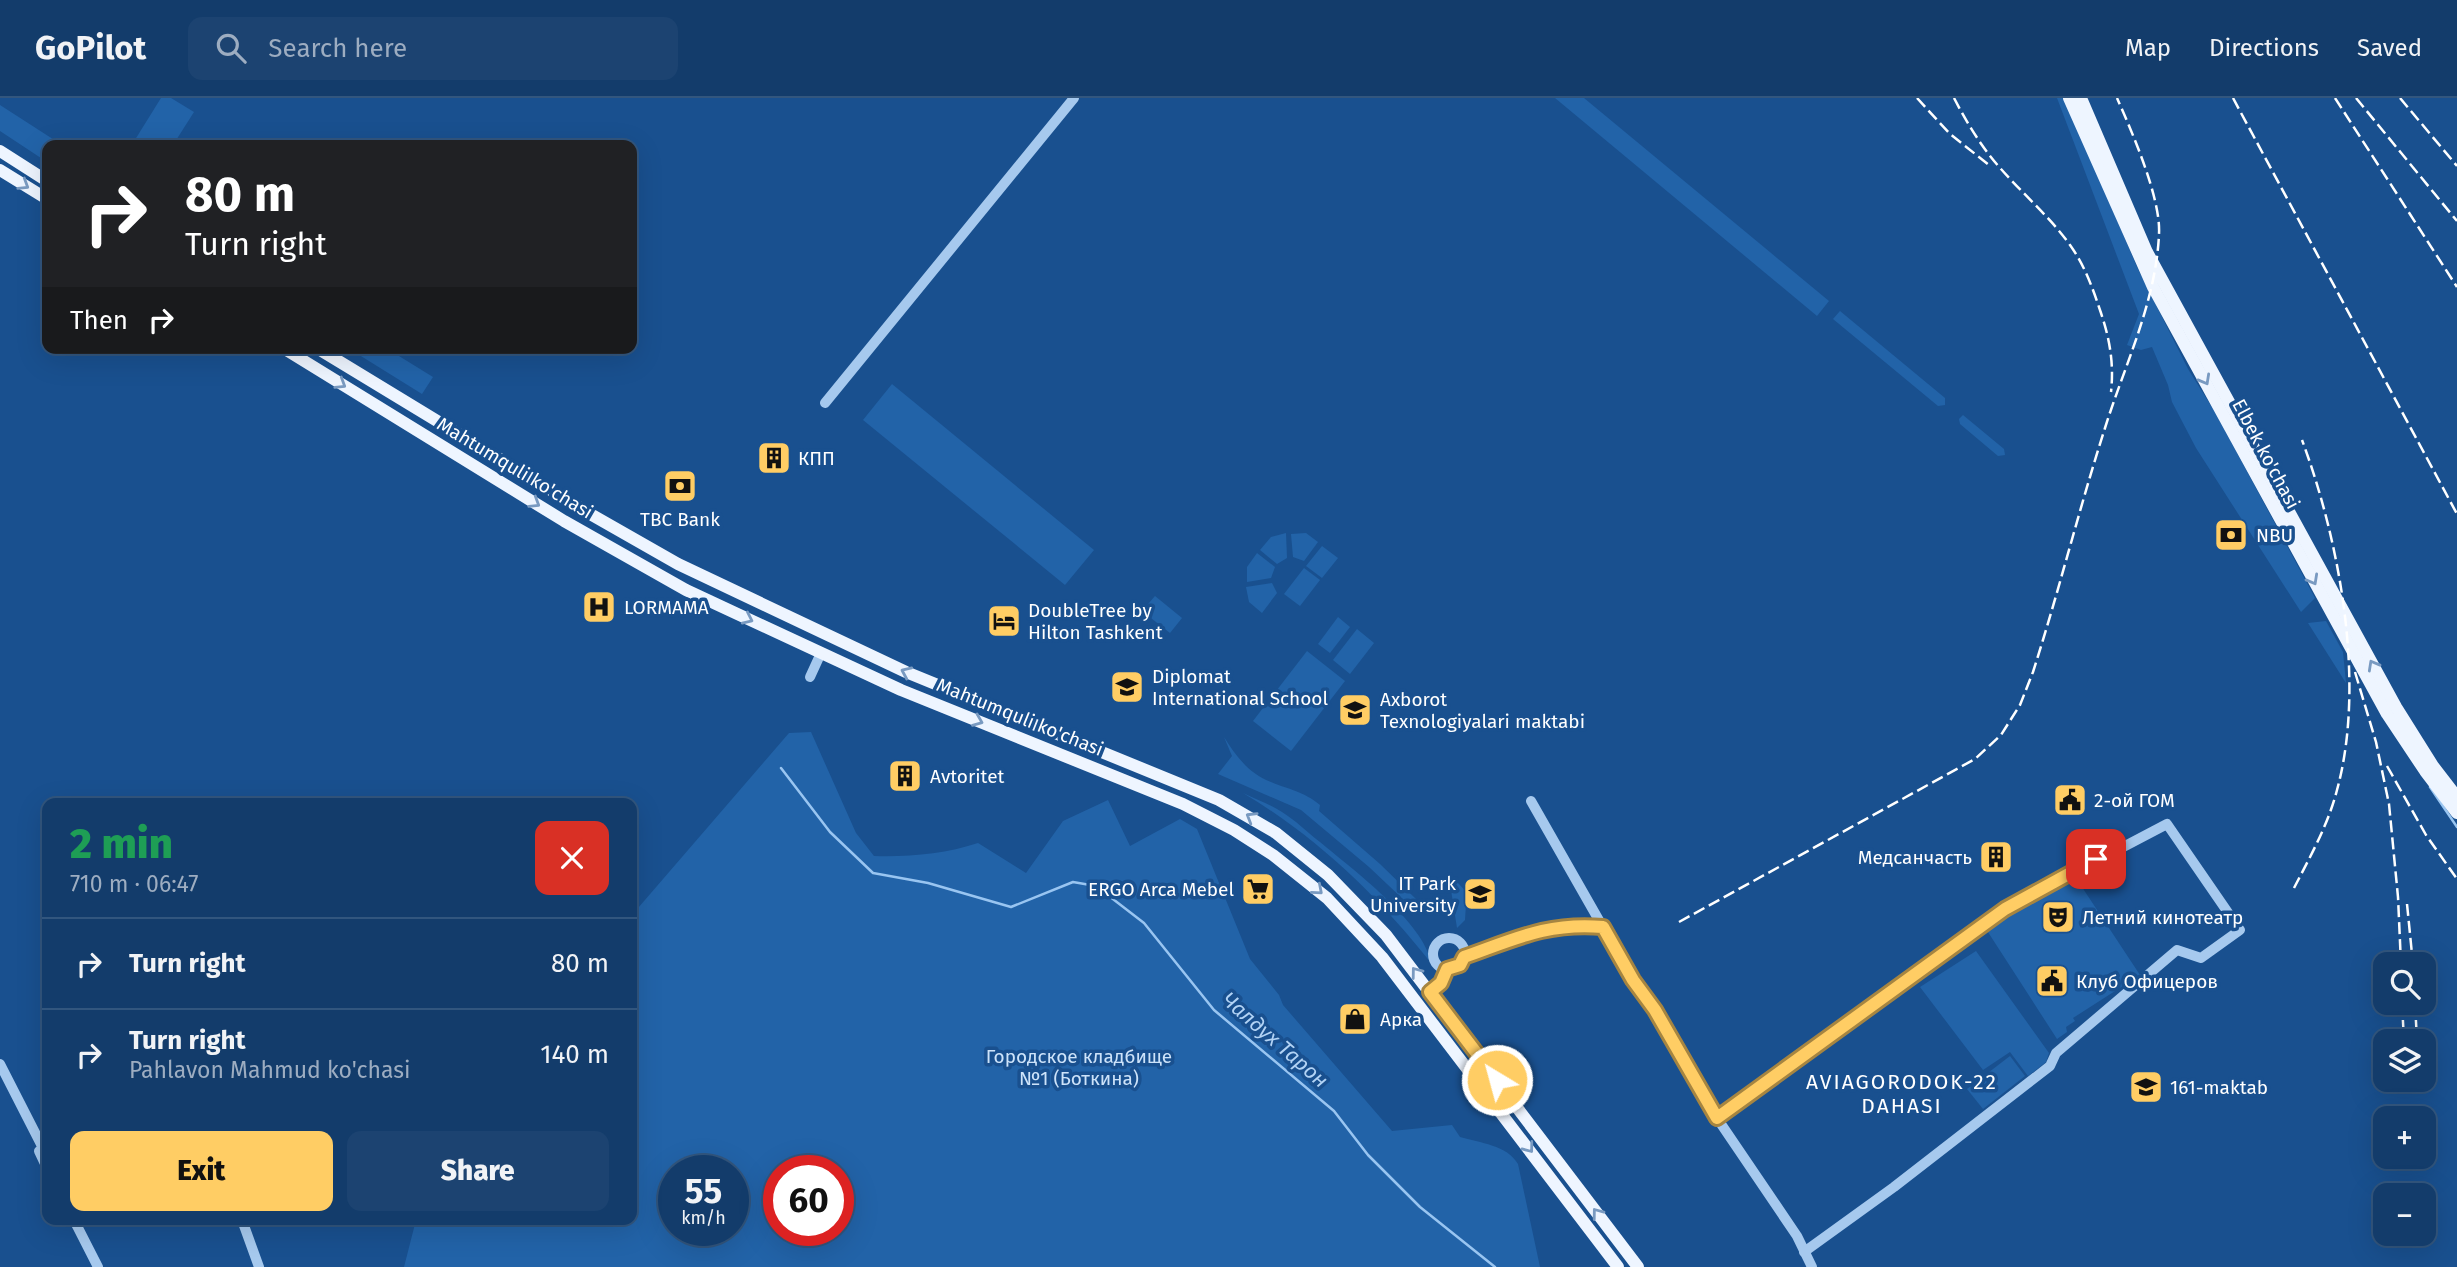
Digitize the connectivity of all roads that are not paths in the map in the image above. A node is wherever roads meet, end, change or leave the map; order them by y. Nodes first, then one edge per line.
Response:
1 (1074, 98) edge
2 (2069, 98) edge
3 (2081, 98) edge
4 (0, 151) edge
5 (0, 170) edge
6 (42, 178) edge
7 (42, 197) edge
8 (293, 354) edge
9 (327, 354) edge
10 (825, 403) dead end
11 (695, 572) junction
12 (687, 590) junction
13 (821, 653) junction
14 (810, 677) dead end
15 (2457, 797) edge
16 (1531, 801) dead end
17 (2457, 813) edge
18 (1603, 927) junction
19 (1464, 957) junction
20 (1447, 969) junction
21 (1430, 992) junction
22 (0, 1064) edge
23 (0, 1076) edge
24 (1717, 1118) junction
25 (42, 1146) edge
26 (42, 1158) edge
27 (77, 1225) edge
28 (82, 1225) edge
29 (244, 1225) edge
30 (1804, 1252) junction
31 (102, 1267) edge
32 (259, 1267) edge
33 (1618, 1267) edge
34 (1638, 1267) edge
35 (1812, 1267) edge

1 - 10 street
2 -> 17 main road, Elbek ko'chasi
15 -> 3 main road, Elbek ko'chasi
4 - 6 main road
5 -> 7 main road
8 -> 12 main road, Mahtumquli ko'chasi
9 - 11 main road, Mahtumquli ko'chasi
11 - 12 main road
21 -> 11 main road, Mahtumquli ko'chasi
12 -> 13 main road, Mahtumquli ko'chasi
13 - 14 street
13 -> 33 main road, Mahtumquli ko'chasi
16 - 18 street
18 - 19 street
18 - 24 street
19 - 20 street
19 - 20 street
20 - 21 street
34 -> 21 main road, Mahtumquli ko'chasi
22 - 25 street
23 - 26 street
24 - 30 street
24 - 30 street
27 - 31 street
28 - 31 street
29 - 32 street
30 - 35 street

